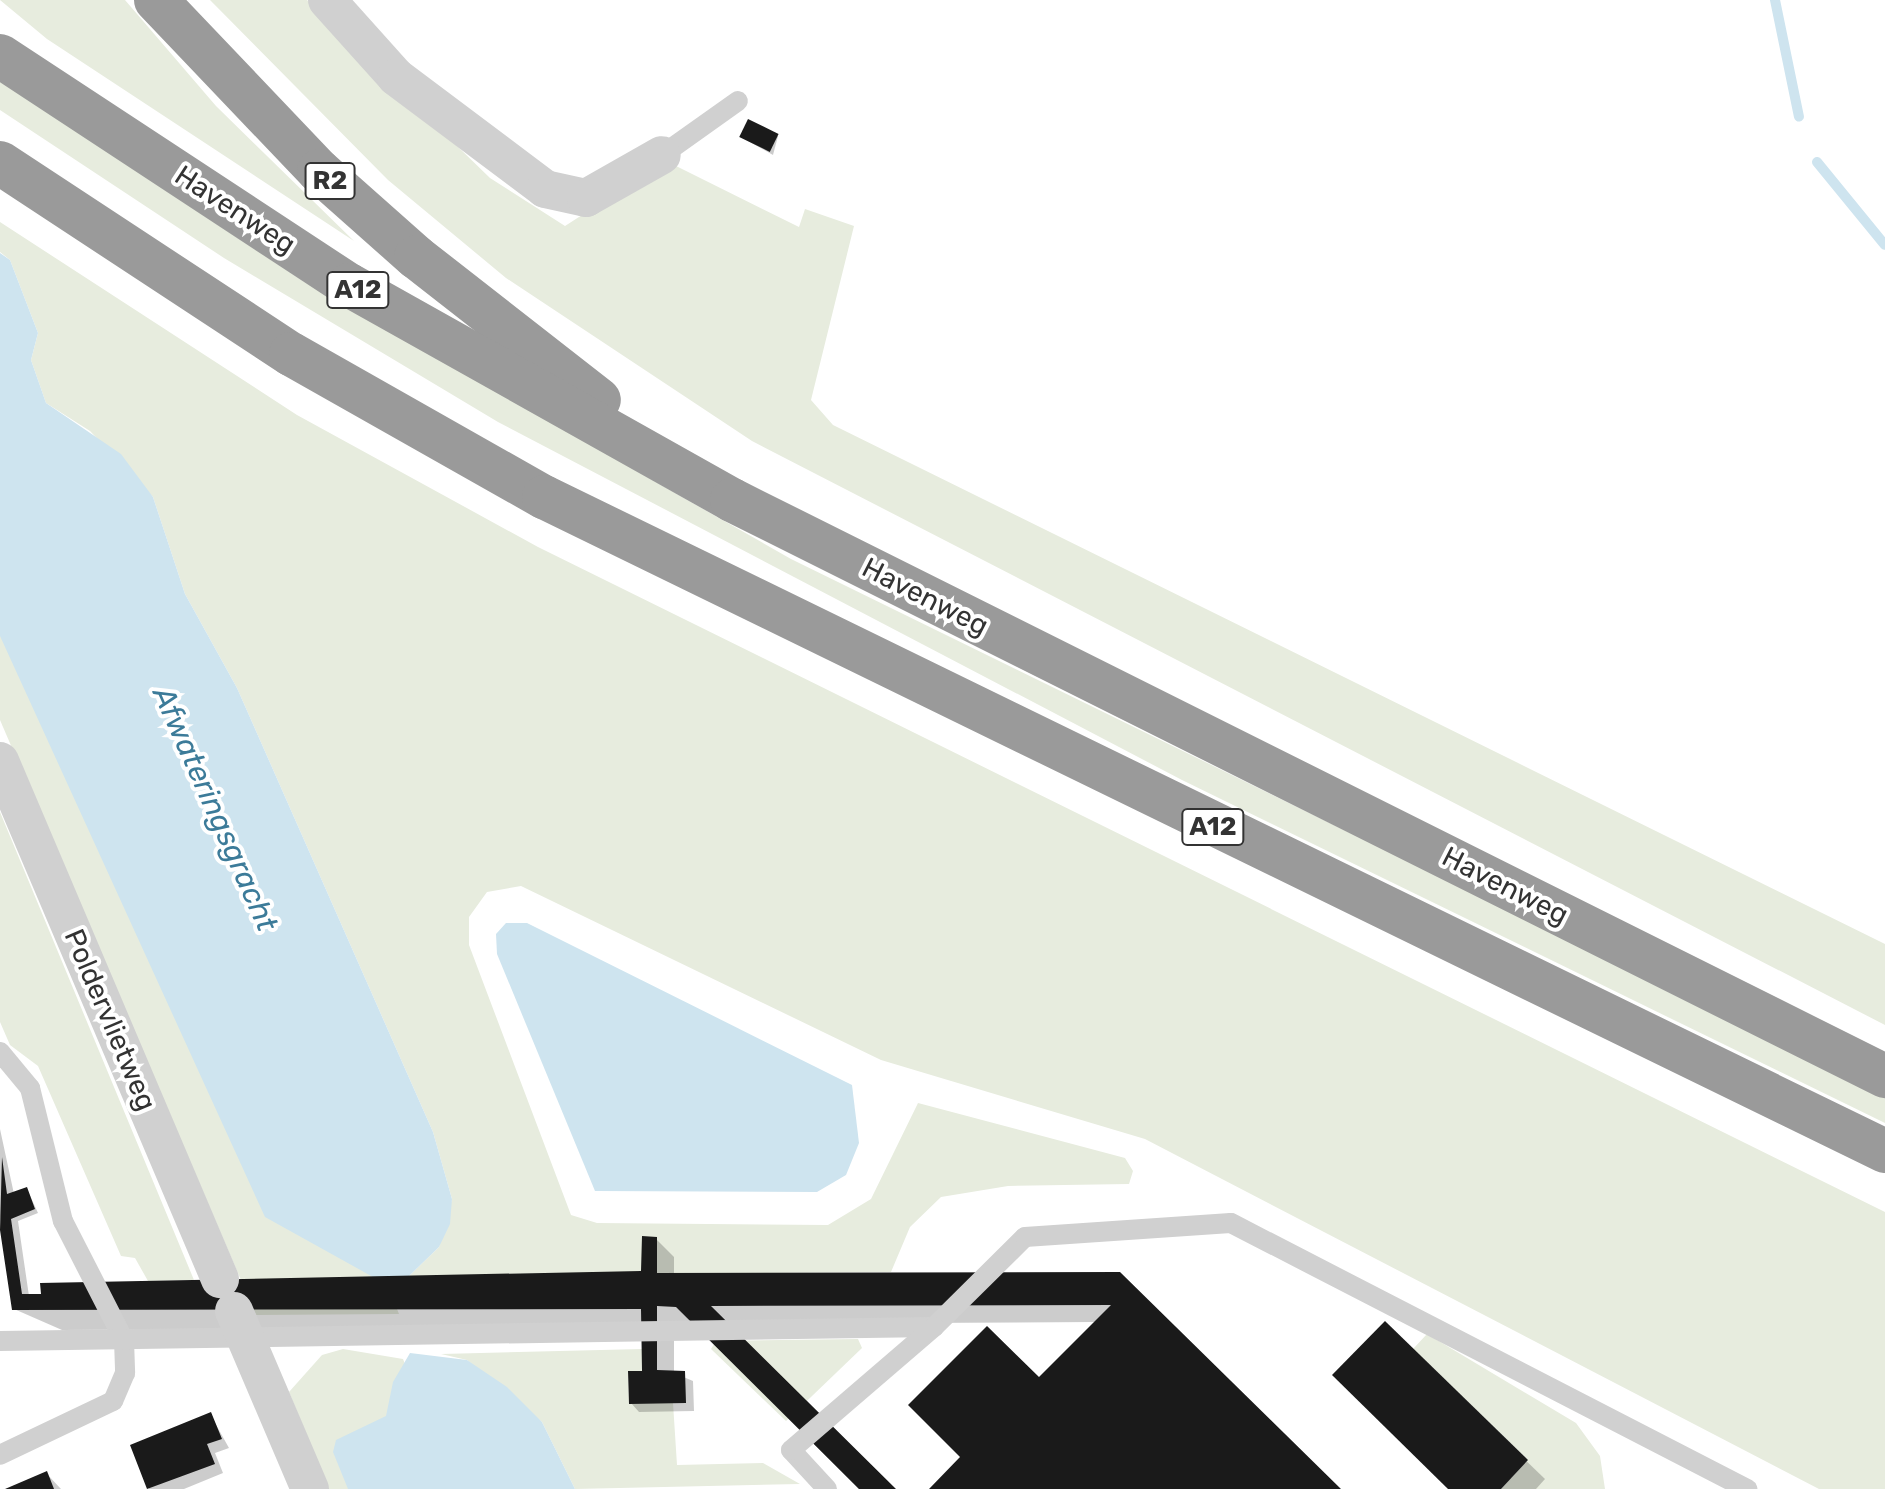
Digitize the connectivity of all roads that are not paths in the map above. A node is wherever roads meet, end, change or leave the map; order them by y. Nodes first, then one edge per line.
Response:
1 (156, 0) edge
2 (327, 0) edge
3 (0, 56) edge
4 (738, 101) dead end
5 (662, 155) joint
6 (0, 163) edge
7 (732, 500) junction
8 (0, 761) edge
9 (0, 1052) edge
10 (1885, 1076) edge
11 (1885, 1151) edge
12 (234, 1310) junction
13 (934, 1327) junction
14 (124, 1340) junction
15 (0, 1341) edge
16 (0, 1455) edge
17 (310, 1489) edge
18 (827, 1489) edge
19 (1747, 1489) edge

1 - 7 highway, R2
2 - 5 street
3 - 7 highway, Havenweg / A12
4 - 5 lane
6 - 11 highway, A12
7 - 10 highway, Havenweg / A12
8 - 12 street, Poldervlietweg
9 - 14 lane
12 - 13 lane
12 - 14 lane
12 - 17 street, Poldervlietweg
13 - 18 lane
13 - 19 lane
14 - 15 lane
14 - 16 lane

